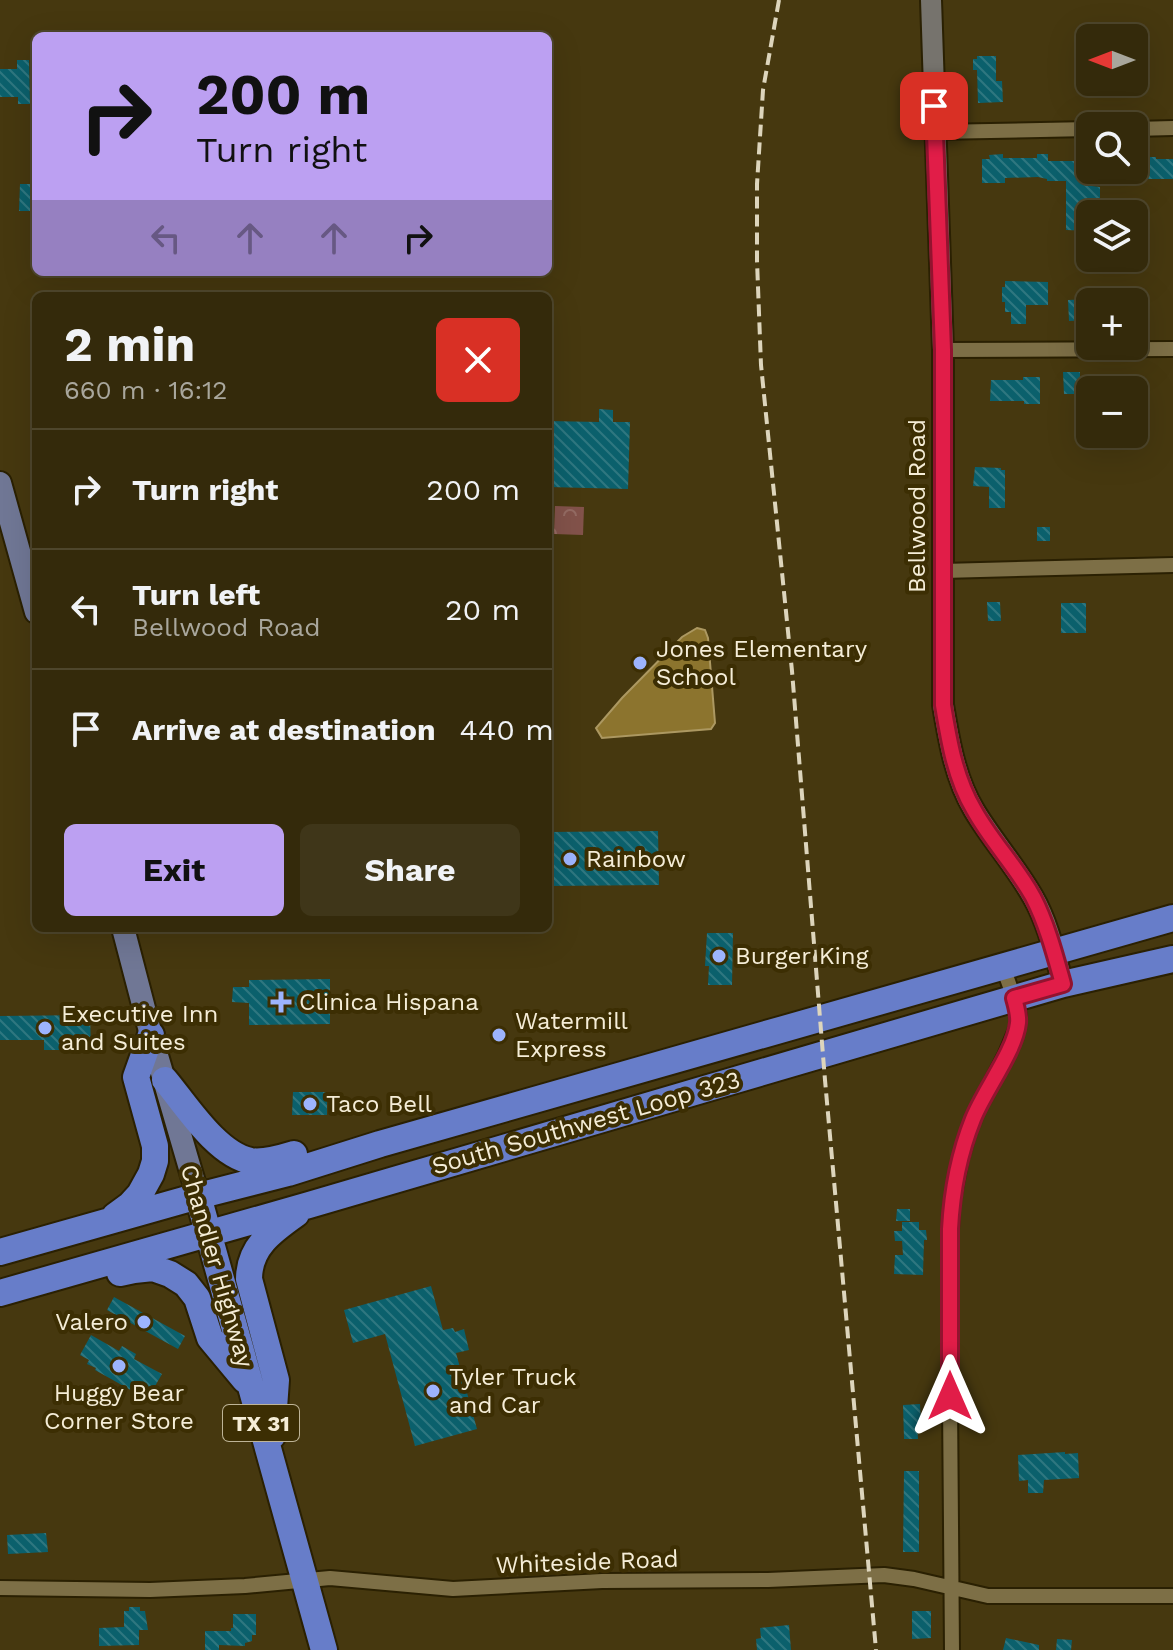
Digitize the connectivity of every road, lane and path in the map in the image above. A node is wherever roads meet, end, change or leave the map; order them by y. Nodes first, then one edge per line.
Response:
1 (931, 0) edge
2 (1173, 128) edge
3 (1076, 129) edge
4 (1148, 129) edge
5 (935, 132) junction
6 (1173, 349) edge
7 (943, 350) junction
8 (0, 483) edge
9 (1173, 565) edge
10 (943, 571) junction
11 (32, 598) edge
12 (1173, 918) edge
13 (124, 932) edge
14 (1054, 952) junction
15 (1173, 959) edge
16 (1003, 967) junction
17 (1063, 984) junction
18 (1014, 998) junction
19 (151, 1035) junction
20 (165, 1080) junction
21 (380, 1144) junction
22 (198, 1196) junction
23 (309, 1205) junction
24 (105, 1223) junction
25 (208, 1233) junction
26 (0, 1252) edge
27 (0, 1293) edge
28 (0, 1301) edge
29 (251, 1387) junction
30 (271, 1456) junction
31 (304, 1580) junction
32 (0, 1588) edge
33 (951, 1589) junction
34 (1173, 1596) edge
35 (324, 1650) edge
36 (952, 1650) edge

1 - 5 street, Bellwood Road
2 - 4 street
3 - 5 street
5 - 7 street, Bellwood Road
6 - 7 street
7 - 10 street, Bellwood Road
8 - 11 main road
9 - 10 street
10 - 14 street, Bellwood Road
12 - 14 highway, South Southwest Loop 323
13 - 19 main road, Chandler Highway / TX 31
14 - 16 highway, South Southwest Loop 323
14 - 17 street, Bellwood Road
15 - 17 highway, South Southwest Loop 323
16 - 18 street
16 - 21 highway, South Southwest Loop 323
17 - 18 highway, South Southwest Loop 323
18 - 23 highway, South Southwest Loop 323
18 - 33 street
19 - 20 main road, Chandler Highway / TX 31
19 - 24 highway
20 - 21 highway
20 - 22 main road, Chandler Highway / TX 31
21 - 22 highway, South Southwest Loop 323
22 - 24 highway, South Southwest Loop 323
22 - 25 highway, Chandler Highway / TX 31
23 - 25 highway, South Southwest Loop 323
23 - 30 highway
24 - 26 highway, South Southwest Loop 323
25 - 27 highway, South Southwest Loop 323
25 - 29 highway, Chandler Highway / TX 31
28 - 29 highway
29 - 30 highway, Chandler Highway / TX 31
30 - 31 highway, Chandler Highway / TX 31
31 - 32 street, Whiteside Road
31 - 33 street, Whiteside Road
31 - 35 highway, Chandler Highway / TX 31
33 - 34 street, Whiteside Road
33 - 36 street

